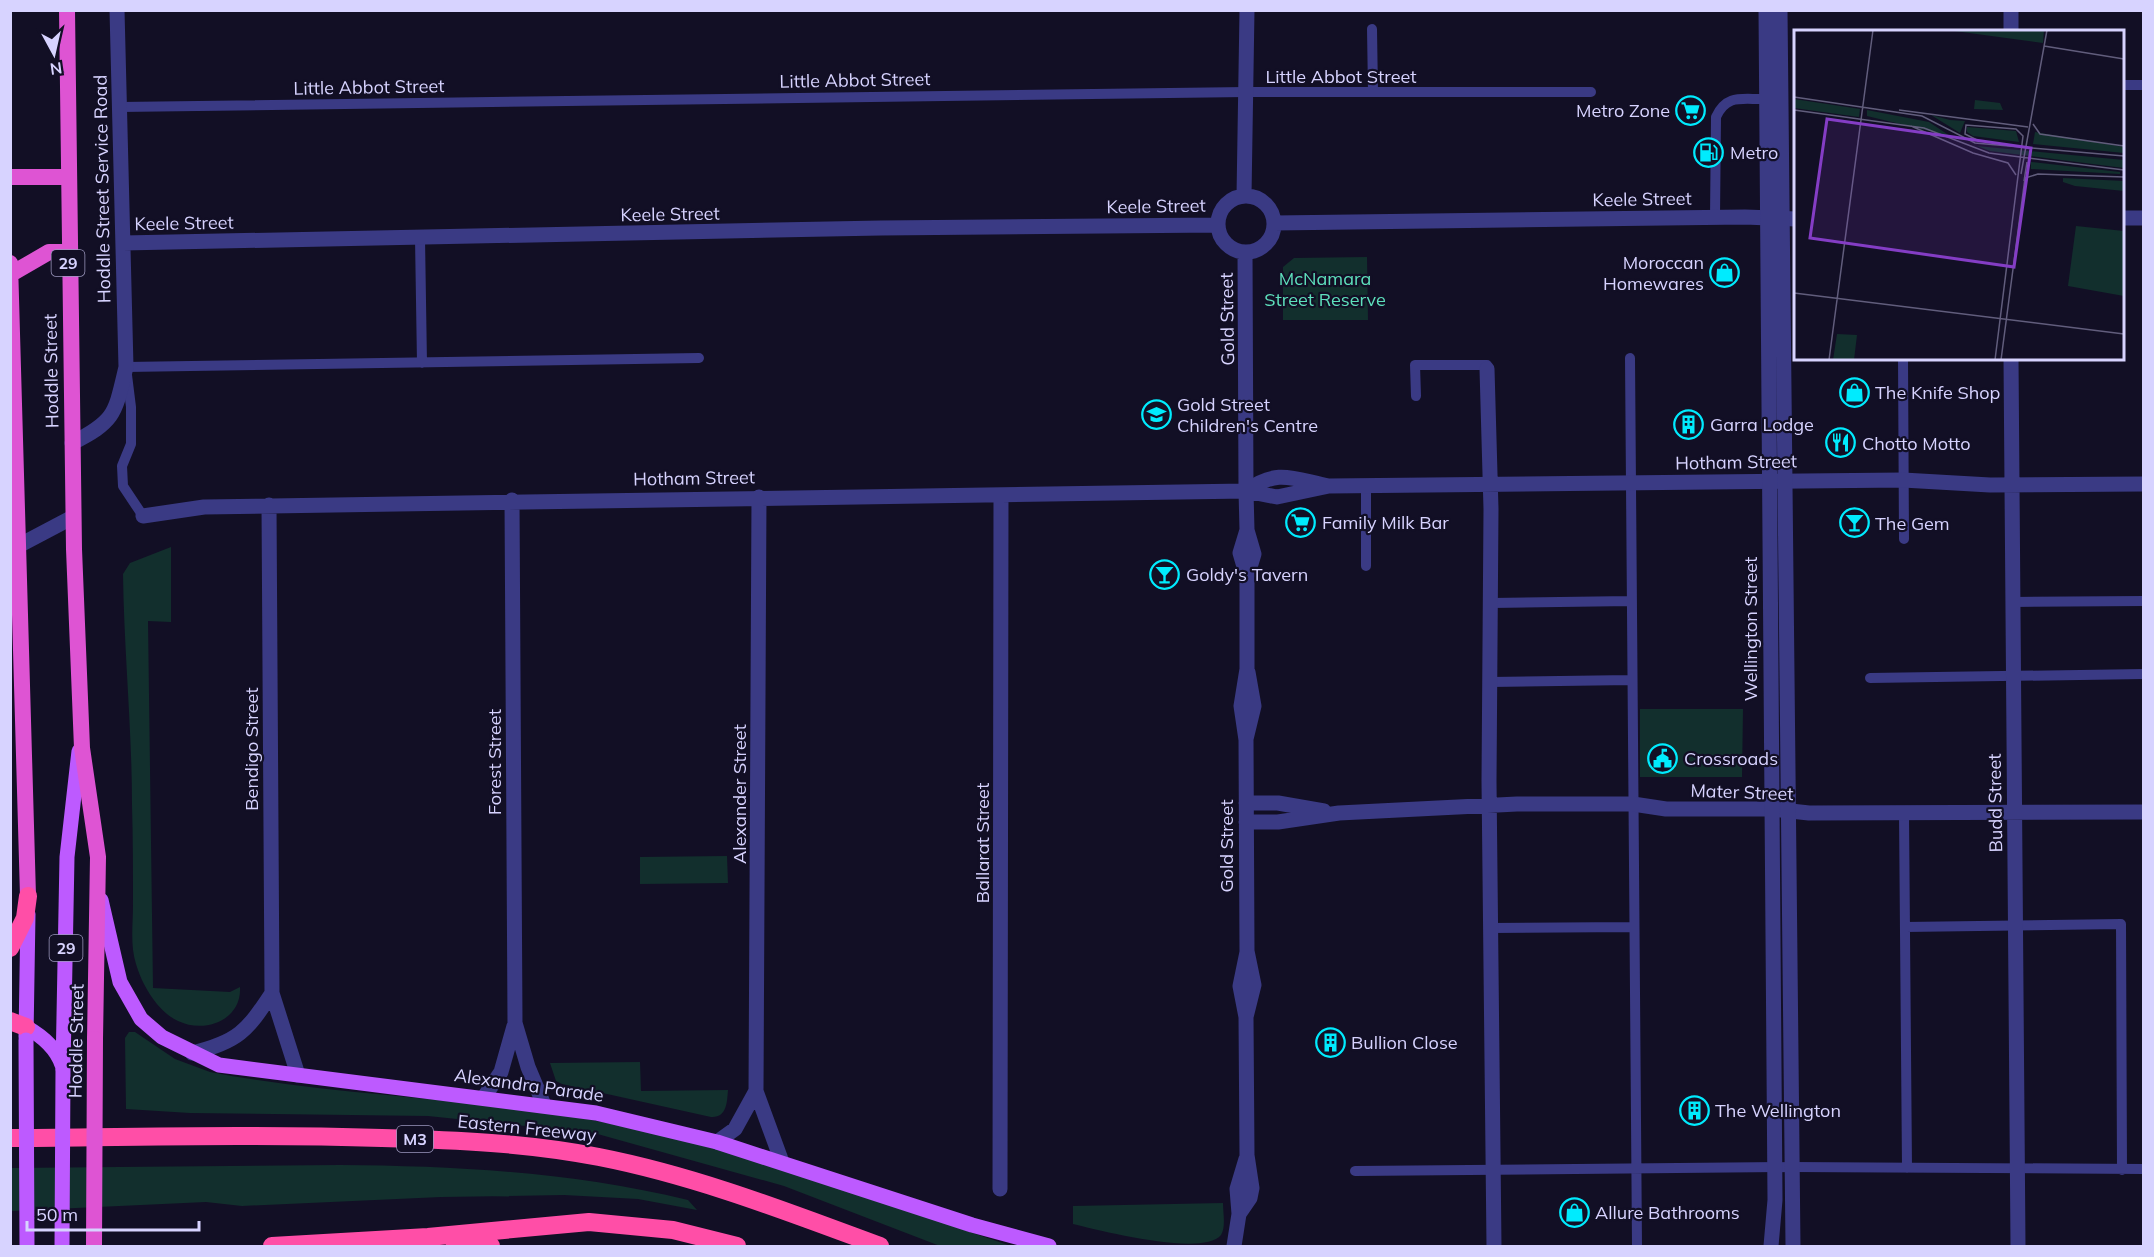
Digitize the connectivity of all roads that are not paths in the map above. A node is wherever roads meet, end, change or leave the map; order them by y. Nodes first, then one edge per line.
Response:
1 (67, 10) edge
2 (117, 10) edge
3 (1246, 10) edge
4 (1766, 10) edge
5 (1780, 10) edge
6 (2011, 10) edge
7 (1372, 29) dead end
8 (2011, 30) edge
9 (2124, 85) edge
10 (2144, 85) edge
11 (1245, 92) junction
12 (1373, 92) junction
13 (1591, 92) dead end
14 (1767, 99) junction
15 (120, 107) junction
16 (10, 177) edge
17 (68, 177) junction
18 (1244, 196) junction
19 (1715, 218) junction
20 (2124, 218) edge
21 (2144, 218) edge
22 (1781, 219) edge
23 (1274, 223) junction
24 (1218, 225) junction
25 (420, 238) junction
26 (123, 243) junction
27 (68, 252) junction
28 (1245, 252) junction
29 (10, 263) edge
30 (11, 274) edge
31 (699, 358) dead end
32 (1630, 358) dead end
33 (1903, 360) edge
34 (2012, 360) edge
35 (422, 363) junction
36 (126, 368) junction
37 (1486, 369) joint
38 (1416, 396) dead end
39 (72, 442) junction
40 (1904, 480) junction
41 (1776, 481) junction
42 (1632, 483) junction
43 (1489, 484) junction
44 (2144, 484) edge
45 (1366, 485) junction
46 (2011, 485) junction
47 (1246, 491) junction
48 (759, 496) junction
49 (1001, 496) junction
50 (512, 500) junction
51 (269, 505) junction
52 (143, 516) joint
53 (73, 517) junction
54 (1904, 539) dead end
55 (14, 546) edge
56 (1366, 566) dead end
57 (1631, 601) junction
58 (2144, 601) edge
59 (2013, 602) junction
60 (1491, 603) junction
61 (2144, 674) edge
62 (2013, 675) junction
63 (1870, 678) dead end
64 (1631, 680) junction
65 (1490, 682) junction
66 (16, 718) edge
67 (81, 730) junction
68 (1246, 803) junction
69 (1489, 804) junction
70 (1633, 804) junction
71 (1772, 808) junction
72 (2144, 812) edge
73 (1339, 813) junction
74 (1787, 813) junction
75 (2014, 813) junction
76 (1904, 814) junction
77 (1246, 822) junction
78 (98, 885) junction
79 (28, 896) junction
80 (2017, 926) junction
81 (1632, 927) junction
82 (1905, 927) junction
83 (1490, 928) junction
84 (10, 948) edge
85 (272, 993) junction
86 (515, 1023) junction
87 (21, 1029) edge
88 (192, 1053) junction
89 (63, 1069) junction
90 (298, 1075) junction
91 (756, 1091) junction
92 (484, 1097) junction
93 (544, 1105) junction
94 (10, 1138) edge
95 (717, 1142) junction
96 (782, 1162) junction
97 (1792, 1167) junction
98 (1907, 1168) junction
99 (1774, 1169) junction
100 (2019, 1169) junction
101 (2144, 1169) edge
102 (1492, 1170) junction
103 (1636, 1170) junction
104 (2122, 1170) junction
105 (1354, 1171) dead end
106 (1000, 1189) dead end
107 (428, 1237) junction
108 (27, 1246) edge
109 (62, 1246) edge
110 (94, 1246) edge
111 (272, 1246) edge
112 (491, 1246) edge
113 (737, 1246) edge
114 (880, 1246) edge
115 (1049, 1246) edge
116 (1234, 1246) edge
117 (1494, 1246) edge
118 (1637, 1246) edge
119 (1771, 1246) edge
120 (1793, 1246) edge
121 (2018, 1246) edge

1 - 17 highway, Hoddle Street / 29
2 - 15 street, Hoddle Street Service Road
3 - 11 street
4 - 14 street, Wellington Street
5 - 22 street, Wellington Street
6 - 8 street
7 - 12 lane
9 - 10 lane
11 - 12 lane, Little Abbot Street
11 - 15 lane, Little Abbot Street
11 - 18 street
12 - 13 lane, Little Abbot Street
14 - 19 lane
14 - 22 street, Wellington Street
15 - 26 street, Hoddle Street Service Road
16 - 17 highway
17 - 27 highway, Hoddle Street / 29
18 - 23 street
18 - 24 street
19 - 22 street, Keele Street
19 - 23 street, Keele Street
20 - 21 street
22 - 41 street, Wellington Street
23 - 28 street
24 - 25 street, Keele Street
24 - 28 street
25 - 26 street, Keele Street
25 - 35 lane
26 - 36 street, Hoddle Street Service Road
27 - 30 highway
27 - 39 highway, Hoddle Street / 29
28 - 47 street, Gold Street
29 - 30 highway, Hoddle Street / 29
30 - 55 highway, Hoddle Street / 29
31 - 35 lane
32 - 42 lane
33 - 40 lane
34 - 46 street, Budd Street
35 - 36 lane
36 - 39 street, Hoddle Street Service Road
36 - 52 lane, Hoddle Street Service Road
37 - 38 lane
37 - 43 street
39 - 53 highway, Hoddle Street / 29
40 - 41 street, Hotham Street
40 - 46 street, Hotham Street
40 - 54 lane
41 - 42 street, Hotham Street
41 - 71 street, Wellington Street
41 - 74 street, Wellington Street
42 - 43 street, Hotham Street
42 - 57 lane
43 - 45 street, Hotham Street
43 - 60 street
44 - 46 street, Hotham Street
45 - 47 street, Hotham Street
45 - 56 lane
46 - 59 street, Budd Street
47 - 49 street, Hotham Street
47 - 68 street, Gold Street
48 - 49 street, Hotham Street
48 - 50 street, Hotham Street
48 - 91 street, Alexander Street
49 - 106 street, Ballarat Street
50 - 51 street, Hotham Street
50 - 86 street, Forest Street
51 - 52 street, Hotham Street
51 - 85 street, Bendigo Street
53 - 55 street
53 - 67 highway, Hoddle Street / 29
55 - 66 highway, Hoddle Street / 29
57 - 60 lane
57 - 64 lane
58 - 59 lane
59 - 62 street, Budd Street
60 - 65 street
61 - 62 lane
62 - 63 lane
62 - 75 street, Budd Street
64 - 65 lane
64 - 70 lane
65 - 69 street
66 - 79 highway, Hoddle Street / 29
67 - 78 highway, Hoddle Street / 29
67 - 89 main road, Hoddle Street / 29
68 - 73 street, Mater Street
68 - 77 street, Gold Street
69 - 70 street, Mater Street
69 - 73 street, Mater Street
69 - 83 street
70 - 71 street, Mater Street
70 - 81 lane
71 - 74 street, Mater Street
71 - 99 street, Wellington Street
72 - 75 street, Mater Street
73 - 77 street, Mater Street
74 - 76 street, Mater Street
74 - 97 street, Wellington Street
75 - 76 street, Mater Street
75 - 80 street, Budd Street
76 - 82 lane
77 - 116 street, Gold Street
78 - 88 main road, Alexandra Parade
78 - 110 highway, Hoddle Street, bridge
79 - 84 highway
79 - 87 main road, Hoddle Street / 29
80 - 82 lane
80 - 100 street, Budd Street
80 - 104 lane
81 - 83 lane
81 - 103 lane
82 - 98 lane
83 - 102 street
85 - 88 street
85 - 90 street, Bendigo Street
86 - 92 street, Forest Street
86 - 93 street, Forest Street
87 - 89 main road
87 - 108 main road, Hoddle Street / 29, bridge
88 - 90 main road, Alexandra Parade
89 - 109 main road, Hoddle Street / 29, bridge
90 - 92 main road, Alexandra Parade
91 - 95 street, Alexander Street
91 - 96 street, Alexander Street
92 - 93 main road, Alexandra Parade
93 - 95 main road, Alexandra Parade
94 - 114 highway, Eastern Freeway / M3
95 - 96 main road, Alexandra Parade
96 - 115 main road, Alexandra Parade
97 - 98 lane
97 - 99 lane
97 - 120 street, Wellington Street
98 - 100 lane
99 - 103 lane
99 - 119 street, Wellington Street
100 - 104 lane
100 - 121 street, Budd Street
101 - 104 lane
102 - 103 lane
102 - 105 lane
102 - 117 street
103 - 118 lane
107 - 111 highway
107 - 112 highway
107 - 113 highway

